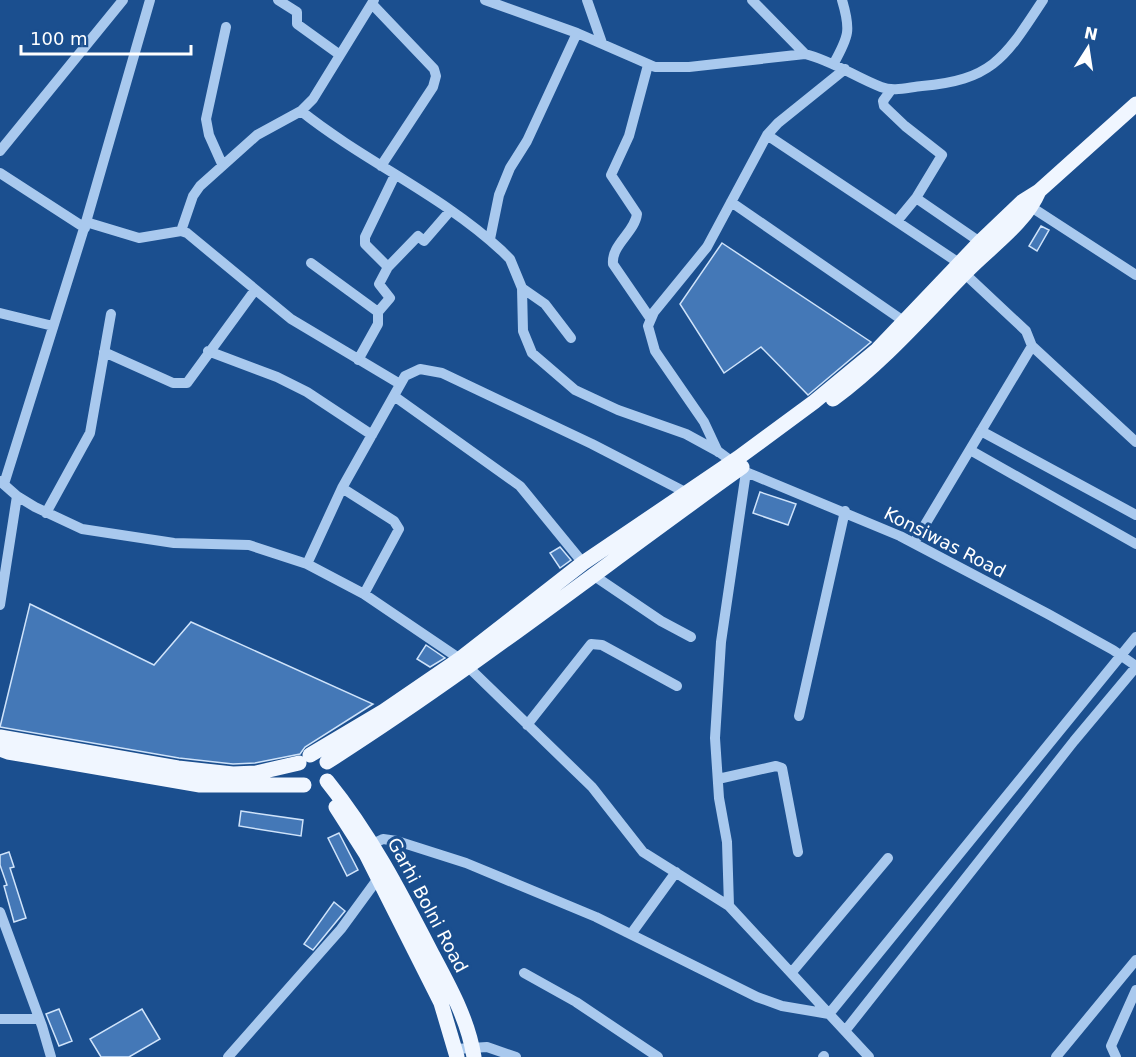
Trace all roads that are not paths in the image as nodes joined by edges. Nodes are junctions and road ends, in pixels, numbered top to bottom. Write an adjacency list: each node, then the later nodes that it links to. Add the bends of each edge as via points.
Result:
1 (123, 0): 22 (street)
2 (150, 0): 32 (street)
3 (278, 0): 14 (street, via 297,12 297,24)
4 (485, 0): 11 (street)
5 (587, 0): 12 (street)
6 (752, 0): 13 (street)
7 (842, 0): 15 (street, via 848,37)
8 (1043, 0): 18 (street, via 1017,39 990,68 962,80)
9 (373, 2): 14 (street); 24 (street, via 434,69 436,76 433,87)
10 (226, 27): 23 (street, via 206,119)
11 (577, 33): 12 (street); 34 (street, via 527,141 510,168 499,195)
12 (602, 44): 16 (street)
13 (805, 54): 15 (street); 16 (street, via 677,68)
14 (340, 55): 20 (street)
15 (834, 63): 17 (street)
16 (648, 65): 45 (street, via 629,136 611,175 637,214 613,255 613,264)
17 (845, 69): 18 (street); 21 (street)
18 (891, 90): 27 (street, via 884,106 942,154)
19 (1136, 104): 29 (main road)
20 (301, 111): 23 (street, via 257,135); 24 (street, via 336,139)
21 (767, 135): 28 (street); 31 (street)
22 (0, 151)
23 (222, 164): 33 (street, via 197,190)
24 (381, 166): 26 (street)
25 (0, 173): 32 (street)
26 (395, 175): 30 (street); 37 (street, via 364,237 365,244)
27 (916, 198): 31 (street); 35 (street)
28 (731, 202): 45 (street, via 707,247); 46 (street)
29 (1027, 204): 35 (main road); 38 (main road); 39 (street)
30 (450, 210): 34 (street); 37 (street, via 424,241 418,236)
31 (897, 221): 38 (street)
32 (86, 225): 33 (street, via 139,238); 47 (street)
33 (181, 231): 41 (street, via 203,244)
34 (490, 239): 40 (street, via 510,259)
35 (980, 242): 38 (main road)
36 (311, 263): 42 (street)
37 (388, 267): 42 (street, via 379,284 390,298)
38 (962, 268): 46 (main road); 49 (street, via 1026,331); 60 (main road, via 897,346 856,383)
39 (1136, 275)
40 (522, 288): 48 (street, via 545,304); 59 (street, via 525,339 532,353 554,374 590,398 686,434)
41 (255, 290): 50 (street); 52 (street, via 300,325)
42 (378, 312): 52 (street, via 378,324)
43 (0, 313): 47 (street)
44 (111, 314): 51 (street)
45 (650, 318): 59 (street, via 648,334 655,351 704,422)
46 (905, 322): 60 (main road)
47 (53, 326): 61 (street)
48 (570, 338)
49 (1032, 346): 55 (street); 57 (street)
50 (208, 351): 51 (street, via 189,381 182,385); 56 (street, via 307,392)
51 (104, 352): 66 (street, via 90,433)
52 (358, 360): 53 (street)
53 (400, 384): 54 (street); 63 (street, via 413,371 442,373)
54 (394, 396): 56 (street); 71 (street, via 520,486)
55 (981, 431): 58 (street); 67 (street)
56 (372, 435): 62 (street)
57 (1136, 442)
58 (970, 450): 68 (street); 69 (street)
59 (718, 452): 60 (street, Konsiwas Road)
60 (739, 467): 63 (main road); 65 (street, Konsiwas Road); 71 (main road); 86 (street, via 721,642 715,738)
61 (2, 483): 64 (street)
62 (342, 488): 70 (street); 72 (street, via 394,521 399,529)
63 (685, 492): 71 (main road)
64 (17, 496): 66 (street); 73 (street)
65 (845, 511): 68 (street, Konsiwas Road); 80 (street)
66 (46, 513): 70 (street, via 96,533 174,543 238,543)
67 (1136, 515)
68 (914, 543): 76 (street, Konsiwas Road)
69 (1136, 544)
70 (307, 564): 72 (street)
71 (588, 569): 74 (street, via 661,621); 77 (main road)
72 (364, 594): 77 (street)
73 (0, 605)
74 (691, 637)
75 (1136, 637): 76 (street)
76 (1121, 656): 78 (street, Konsiwas Road); 96 (street)
77 (464, 663): 81 (street); 84 (main road); 85 (main road)
78 (1136, 667): 99 (street)
79 (677, 686): 81 (street, via 602,645 591,644)
80 (799, 716)
81 (527, 725): 92 (street, via 602,798 643,852)
82 (0, 737): 84 (main road, via 233,774 256,773)
83 (0, 749): 88 (main road, via 200,785)
84 (305, 759): 85 (main road, via 322,758); 88 (main road, via 297,775)
85 (327, 762): 87 (main road, via 330,775)
86 (718, 779): 90 (street, via 782,768); 94 (street, via 727,842)
87 (325, 783): 88 (main road); 89 (main road, Garhi Bolni Road)
88 (304, 785)
89 (368, 846): 93 (main road, Garhi Bolni Road); 98 (street, via 383,840 397,841 466,863)
90 (798, 852)
91 (888, 858): 101 (street)
92 (676, 872): 94 (street); 98 (street)
93 (382, 873): 108 (main road, Garhi Bolni Road, via 456,1001); 109 (main road, Garhi Bolni Road, via 441,1003); 111 (street, via 341,929)
94 (729, 906): 101 (street)
95 (0, 912): 97 (street)
96 (898, 929): 99 (street); 104 (street)
97 (3, 930): 106 (street)
98 (631, 934): 104 (street, via 757,997 782,1006)
99 (914, 943): 107 (street)
100 (1136, 960): 115 (street)
101 (792, 972): 104 (street)
102 (524, 973): 113 (street)
103 (1136, 990): 116 (street, via 1111,1046)
104 (829, 1014): 107 (street)
105 (0, 1019): 106 (street)
106 (39, 1019): 110 (street)
107 (845, 1031): 114 (street)
108 (474, 1052): 109 (street); 112 (street, via 496,1048)
109 (456, 1053)
110 (51, 1057)
111 (228, 1057)
112 (516, 1057)
113 (658, 1057)
114 (869, 1057)
115 (1056, 1057)
116 (1116, 1057)

